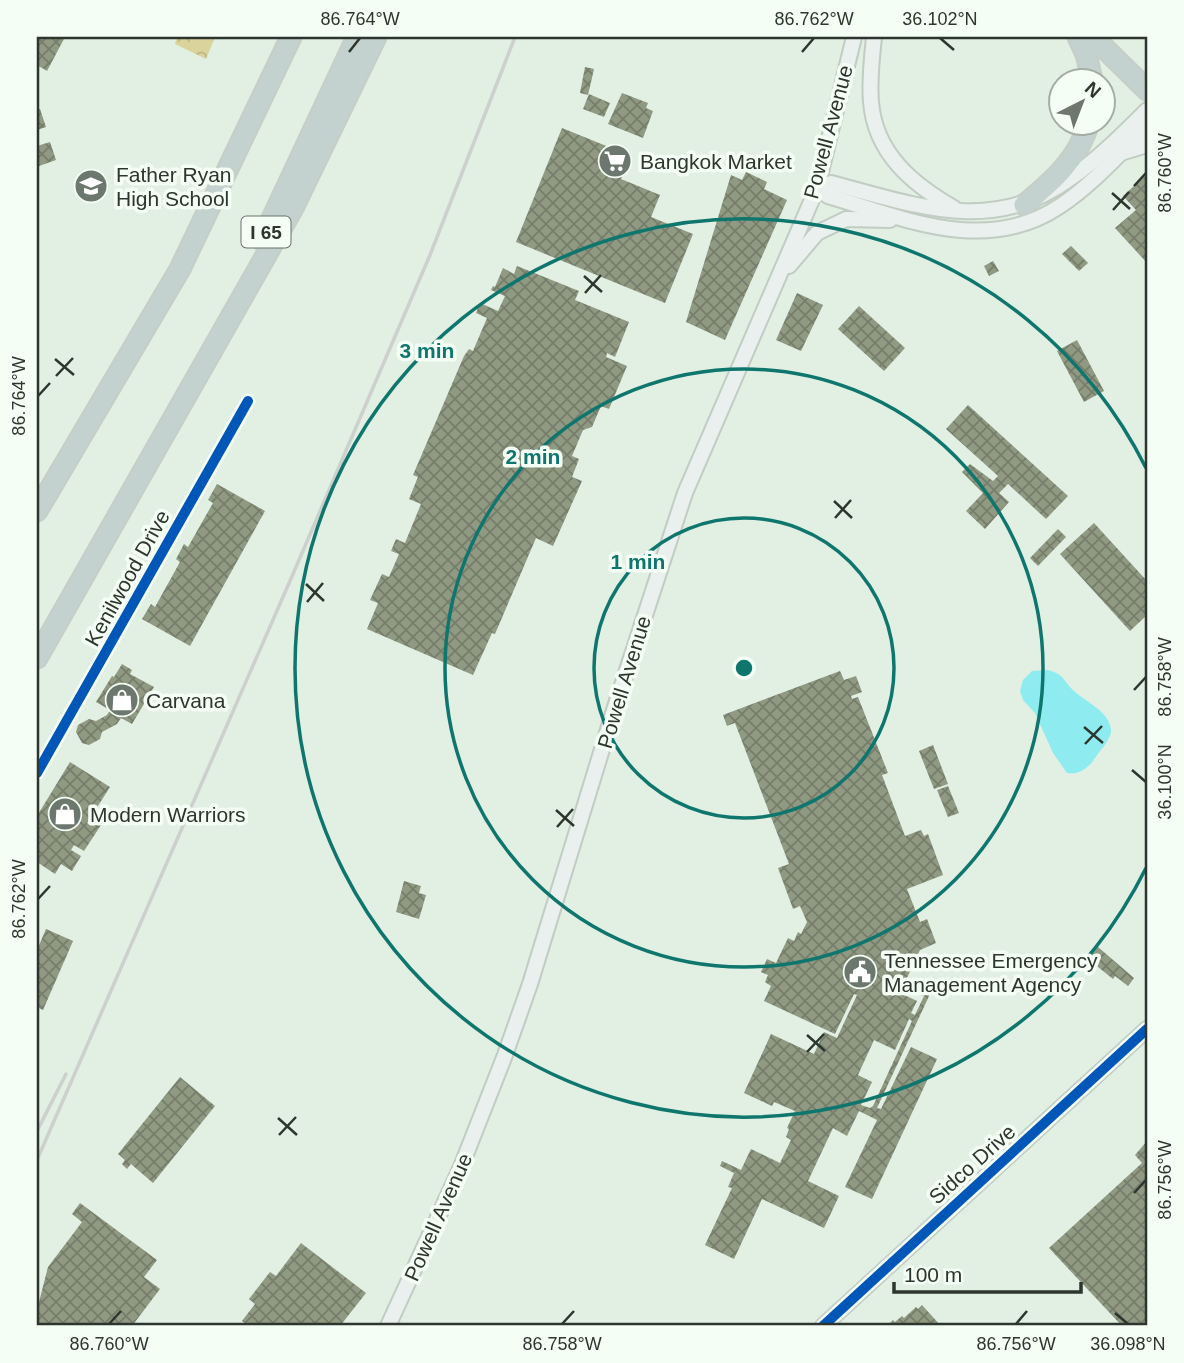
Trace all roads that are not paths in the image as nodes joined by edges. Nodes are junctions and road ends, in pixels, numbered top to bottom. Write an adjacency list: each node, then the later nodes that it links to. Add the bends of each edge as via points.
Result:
1 (291, 37): 23 (highway, via 180,269)
2 (357, 37): 22 (highway, I 65)
3 (376, 37): 22 (highway, via 293,208)
4 (854, 37): 16 (main road, Powell Avenue)
5 (874, 37): 18 (main road, via 870,100 882,142 908,177)
6 (1078, 37): 9 (highway)
7 (1093, 37): 10 (highway)
8 (1103, 37): 10 (highway)
9 (1089, 66)
10 (1147, 89)
11 (1147, 110): 17 (main road, via 1070,180)
12 (1147, 127): 15 (main road)
13 (1083, 136): 17 (highway, via 1066,167)
14 (1147, 145): 15 (main road)
15 (1120, 153): 19 (main road, via 1072,198 1026,223 975,230 940,229)
16 (817, 188): 18 (main road, via 831,183 928,209); 19 (main road, via 828,196); 20 (main road, Powell Avenue)
17 (1024, 205): 18 (main road, via 990,212)
18 (955, 209)
19 (901, 220): 20 (main road, via 846,219 817,233)
20 (779, 277): 27 (main road, Powell Avenue, via 685,493 505,1055 461,1167)
21 (248, 401): 25 (street, Kenilwood Drive)
22 (169, 425): 24 (highway, I 65)
23 (37, 511)
24 (37, 657)
25 (37, 773)
26 (1147, 1029): 28 (main road, Sidco Drive)
27 (388, 1326)
28 (823, 1326)

